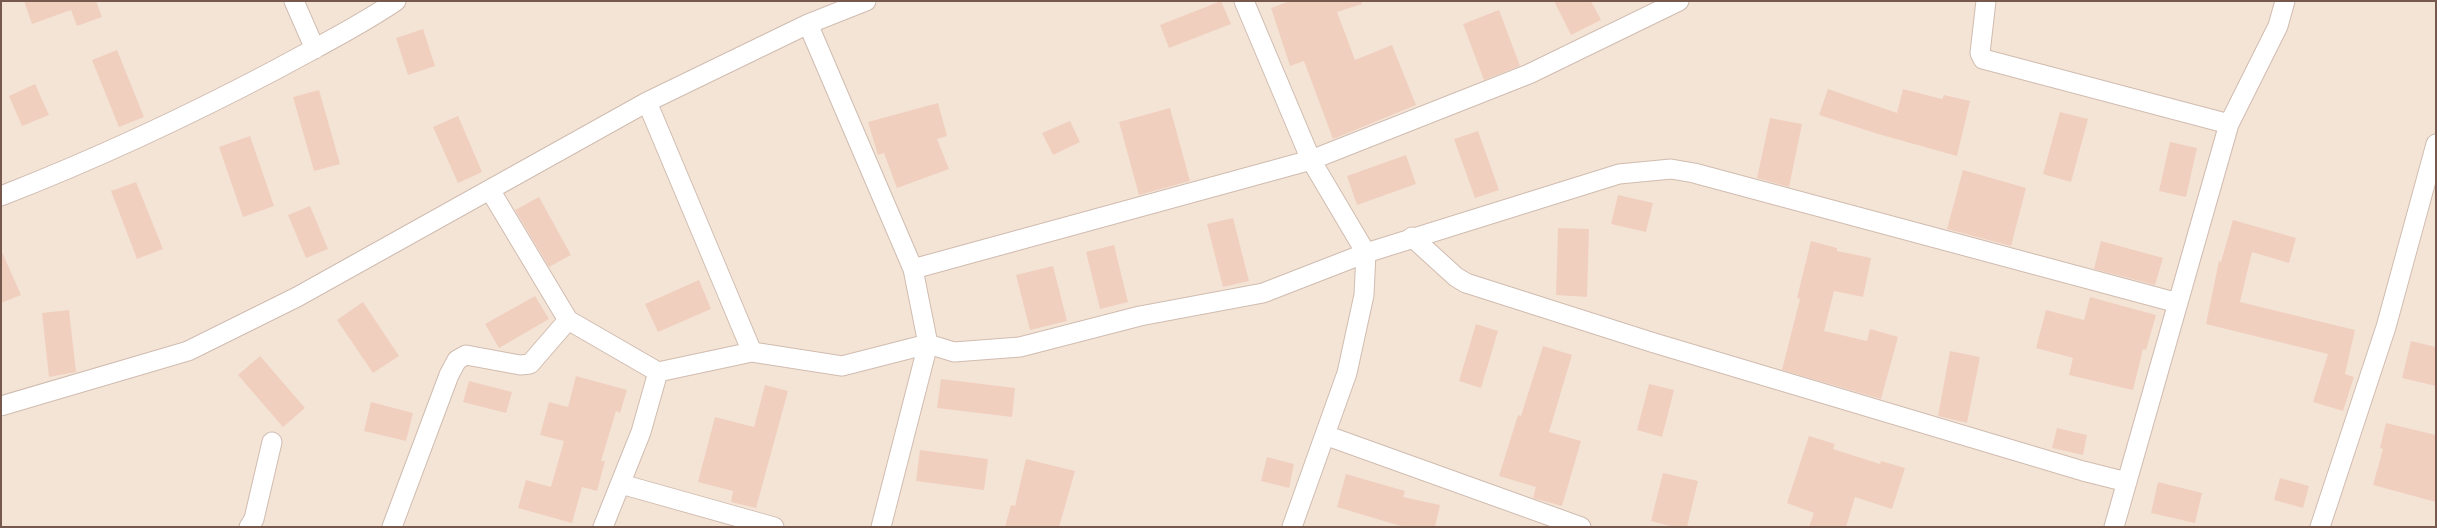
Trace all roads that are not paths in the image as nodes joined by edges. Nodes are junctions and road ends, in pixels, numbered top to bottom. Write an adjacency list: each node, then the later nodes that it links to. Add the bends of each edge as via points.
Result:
1 (294, 1): 9 (street)
2 (396, 1): 9 (street)
3 (866, 1): 8 (street)
4 (1244, 1): 13 (street)
5 (1678, 1): 13 (street, via 1529,74)
6 (1986, 1): 11 (street, via 1980,53 1983,59)
7 (2285, 1): 11 (street, via 2278,26)
8 (808, 24): 10 (street); 18 (street)
9 (315, 48): 15 (street, via 225,96 74,168)
10 (647, 102): 14 (street); 22 (street)
11 (2229, 124): 19 (street)
12 (2436, 144): 37 (street, via 2386,327)
13 (1311, 160): 17 (street); 18 (street)
14 (490, 190): 20 (street); 24 (street, via 296,297 188,351)
15 (1, 196)
16 (1412, 237): 17 (street); 19 (street, via 1619,174 1670,169); 27 (street, via 1466,283 1660,345)
17 (1366, 253): 21 (street, via 1263,293 1140,316 1020,347 954,352); 25 (street, via 1364,295 1347,373)
18 (913, 269): 21 (street)
19 (2178, 303): 27 (street)
20 (568, 320): 23 (street); 30 (street, via 530,364 466,355 457,360)
21 (928, 344): 22 (street, via 842,366); 33 (street)
22 (752, 352): 23 (street)
23 (658, 372): 28 (street, via 641,432)
24 (1, 406)
25 (1325, 435): 34 (street); 35 (street)
26 (272, 442): 29 (street, via 254,519)
27 (2126, 482): 36 (street)
28 (621, 484): 31 (street); 32 (street)
29 (249, 527)
30 (392, 527)
31 (603, 527)
32 (774, 527)
33 (881, 527)
34 (1292, 527)
35 (1581, 527)
36 (2114, 527)
37 (2320, 527)

